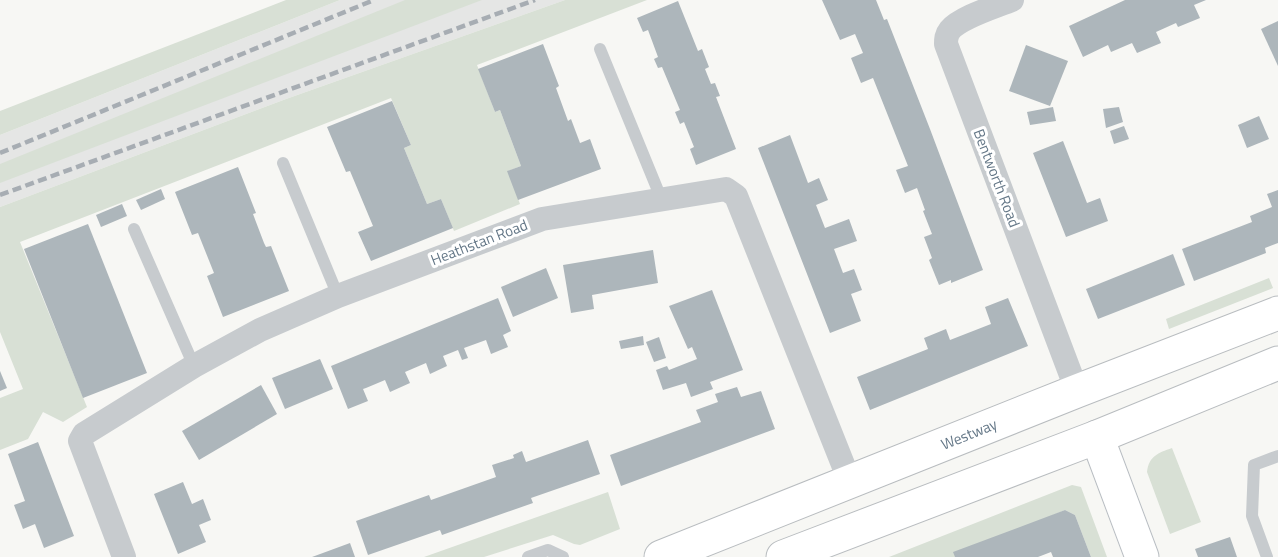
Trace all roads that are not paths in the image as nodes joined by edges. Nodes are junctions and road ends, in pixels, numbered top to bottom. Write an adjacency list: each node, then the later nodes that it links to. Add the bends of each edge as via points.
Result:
1 (1012, 0): 10 (street, Bentworth Road, via 959,23 946,36 946,44)
2 (600, 49): 4 (lane)
3 (283, 163): 6 (lane)
4 (661, 198): 6 (street, Heathstan Road, via 542,219); 13 (street, Heathstan Road, via 726,189 736,196)
5 (134, 229): 9 (lane)
6 (338, 296): 9 (street, Heathstan Road, via 260,330)
7 (1278, 313): 10 (main road, Westway)
8 (1278, 363): 11 (main road)
9 (194, 366): 14 (street, Heathstan Road, via 84,434 80,441)
10 (1077, 391): 13 (main road, Westway)
11 (1097, 437): 18 (main road); 19 (main road)
12 (1278, 456): 20 (lane, via 1254,465 1252,516)
13 (850, 482): 17 (main road, Westway)
14 (124, 557)
15 (528, 557): 16 (lane, via 548,550)
16 (563, 557)
17 (661, 557)
18 (783, 557)
19 (1142, 557)
20 (1267, 557)

